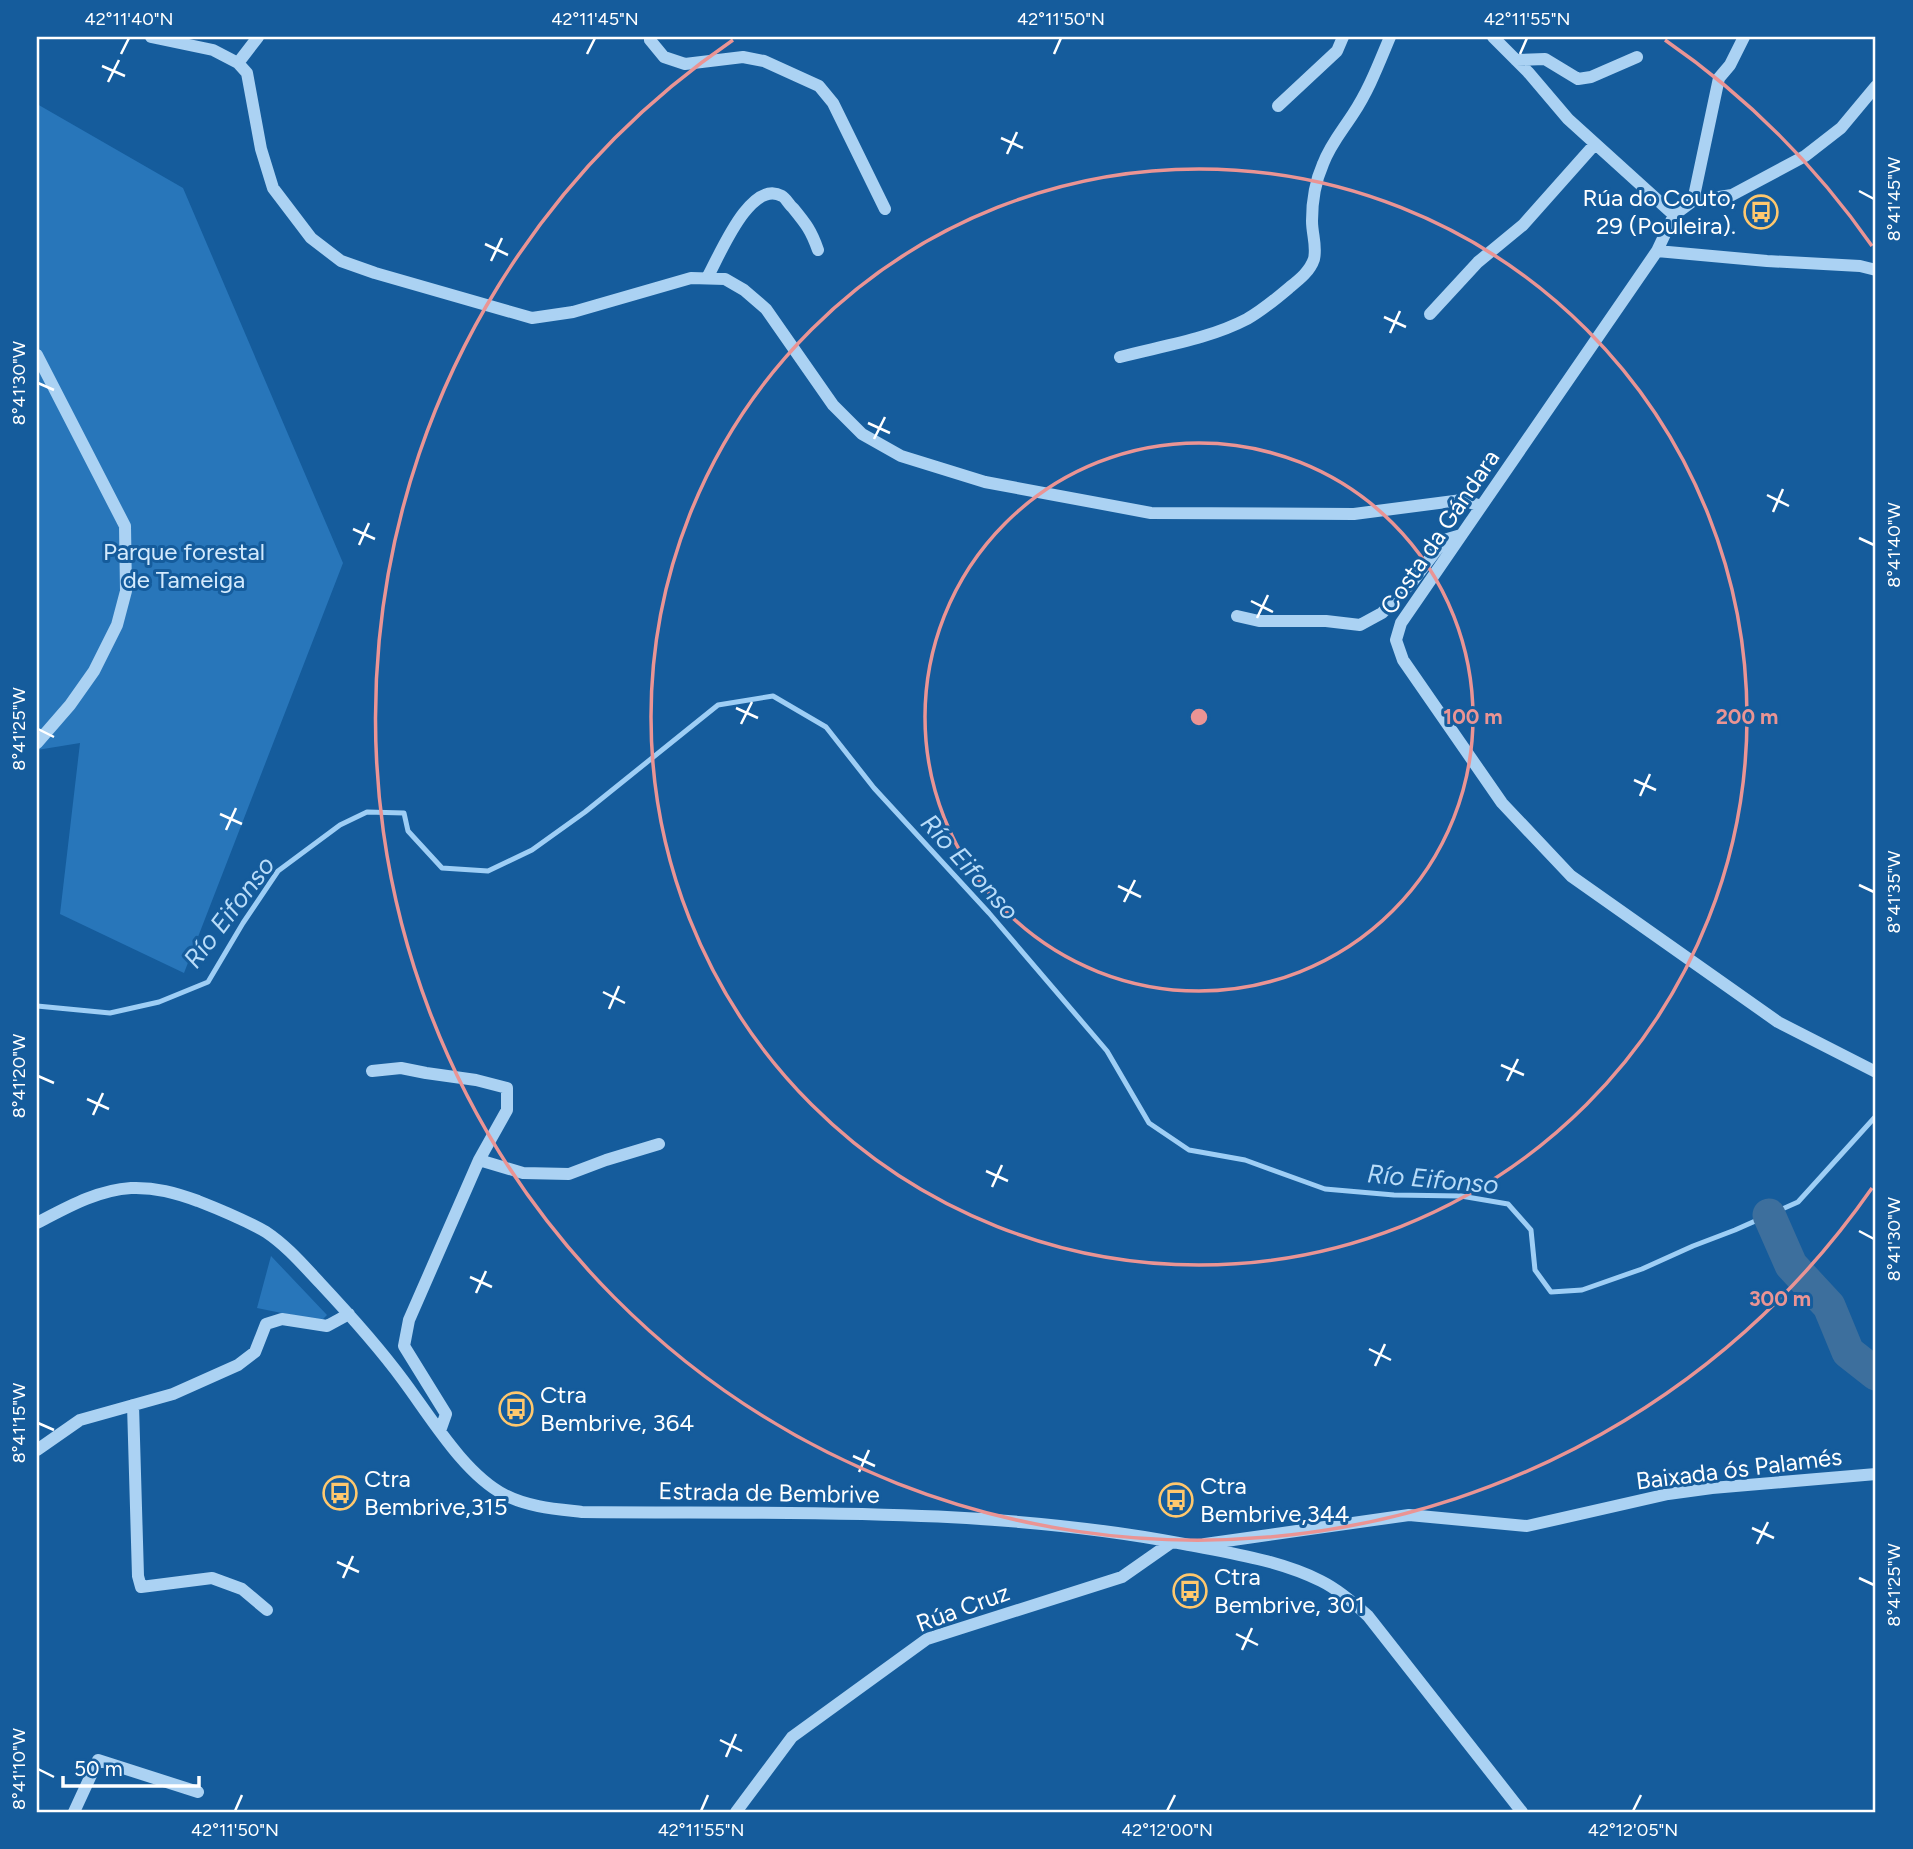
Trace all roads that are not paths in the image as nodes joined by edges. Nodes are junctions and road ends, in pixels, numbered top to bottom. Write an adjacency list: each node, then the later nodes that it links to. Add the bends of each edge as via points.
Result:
1 (151, 37): 10 (street, via 213,50)
2 (258, 37): 10 (street)
3 (651, 37): 15 (street, via 664,57 685,64 743,57 764,61 819,86 833,103)
4 (1343, 37): 12 (street, via 1337,51)
5 (1390, 37): 23 (street, via 1370,84 1322,166 1312,222 1314,258 1307,272 1272,302 1224,329)
6 (1493, 37): 9 (street)
7 (1744, 37): 14 (street, via 1719,78)
8 (1637, 57): 9 (street, via 1578,79 1545,59)
9 (1516, 60): 13 (street)
10 (238, 63): 20 (street, via 247,73 273,188 311,238 341,261 532,317 573,312 691,278)
11 (1876, 86): 14 (street, via 1841,128 1805,156 1732,195)
12 (1278, 106)
13 (1595, 144): 16 (street); 21 (street, via 1523,225 1478,262)
14 (1693, 201): 16 (street)
15 (885, 209)
16 (1674, 215): 18 (street, Costa da Gándara)
17 (818, 250): 20 (street, via 811,230 783,196 759,196 742,214)
18 (1657, 251): 19 (street); 24 (street, Costa da Gándara)
19 (1876, 270)
20 (707, 278): 24 (street, via 725,279 766,309 833,405 862,434 901,456 974,479 1151,513 1354,514 1462,499)
21 (1430, 314)
22 (37, 355): 27 (street, via 125,526 126,591 117,625 94,671)
23 (1120, 357)
24 (1481, 506): 25 (street, Costa da Gándara)
25 (1461, 535): 26 (street, via 1444,540 1382,613 1360,625); 29 (street, Costa da Gándara, via 1401,623 1396,640 1403,660 1502,803 1571,876 1779,1022)
26 (1237, 616)
27 (37, 743)
28 (372, 1071): 31 (street, via 401,1068 507,1088 507,1110)
29 (1876, 1072)
30 (659, 1144): 31 (street, via 569,1174 523,1173)
31 (479, 1160): 35 (street, via 409,1320 404,1346 446,1414)
32 (37, 1223): 33 (street, Estrada de Bembrive, via 110,1191 165,1190 265,1232 294,1255)
33 (349, 1314): 34 (street, via 327,1326 282,1319 266,1324 255,1352 238,1365 173,1394); 35 (street, Estrada de Bembrive)
34 (133, 1405): 36 (street, via 80,1420); 40 (street, via 141,1587 212,1578 242,1589)
35 (440, 1431): 38 (street, Estrada de Bembrive, via 493,1488 541,1506 582,1512 931,1516 1044,1524)
36 (37, 1450)
37 (1876, 1474): 39 (street, Baixada ós Palamés, via 1668,1494 1527,1526 1409,1515)
38 (1172, 1542): 39 (street, Estrada de Bembrive); 43 (street, Rúa Cruz, via 1122,1577 927,1639 792,1737)
39 (1193, 1546): 44 (street, Estrada de Bembrive, via 1306,1574 1354,1602)
40 (267, 1610)
41 (198, 1792): 42 (street, via 98,1760)
42 (74, 1812)
43 (736, 1812)
44 (1522, 1812)

